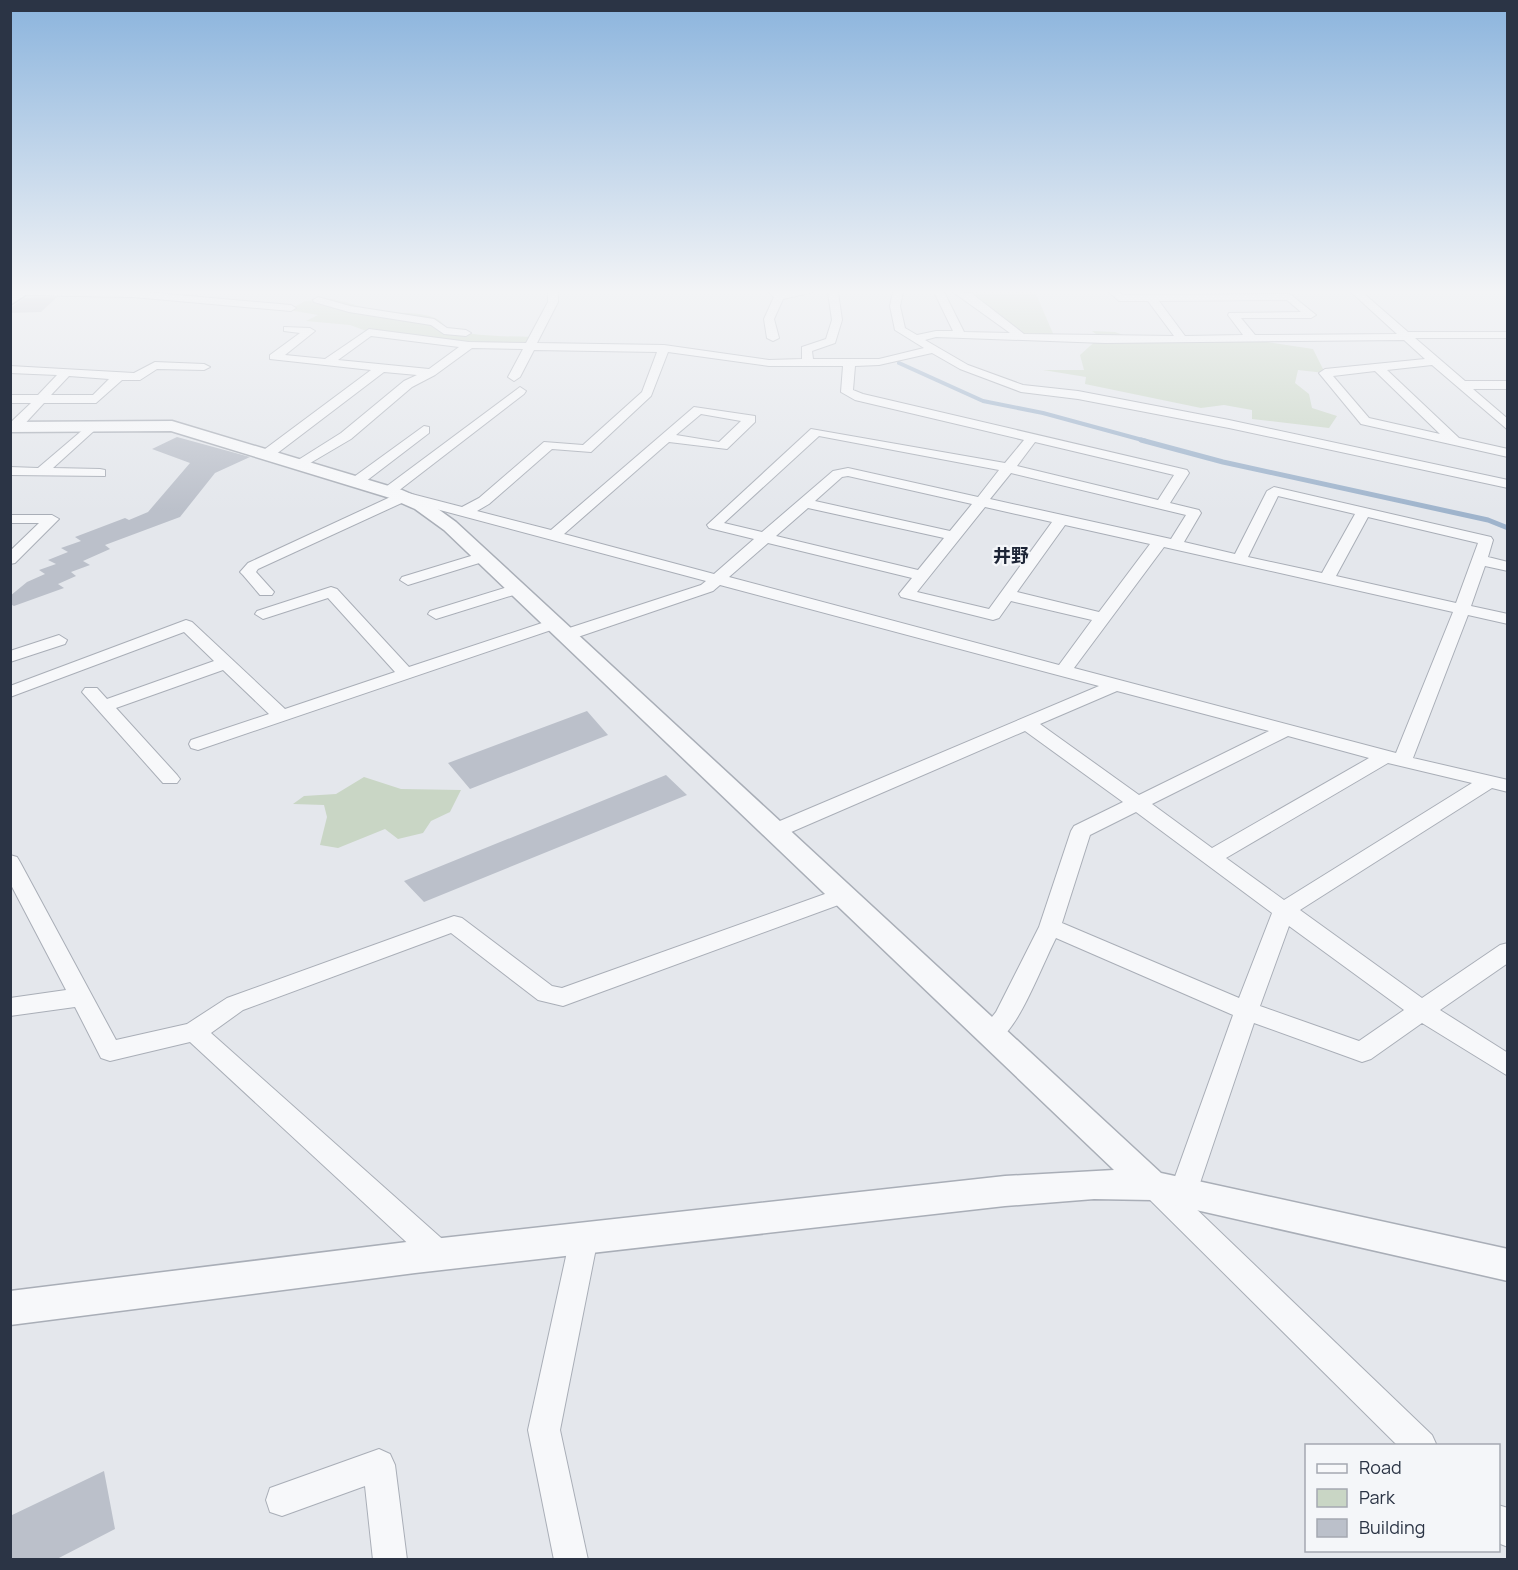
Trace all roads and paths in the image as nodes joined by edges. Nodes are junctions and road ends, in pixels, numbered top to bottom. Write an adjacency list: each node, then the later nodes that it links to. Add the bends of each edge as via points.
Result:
1 (152, 365): 17 (street, via 136,377)
2 (175, 365): 11 (street)
3 (352, 365): 13 (street)
4 (441, 365): 16 (street)
5 (520, 365): 18 (street)
6 (657, 365): 44 (street, via 647,393 586,449 549,445 484,501)
7 (849, 365): 28 (street, via 847,392)
8 (961, 365): 39 (street, via 1021,388 1229,424)
9 (1394, 365): 12 (street)
10 (1440, 365): 19 (street)
11 (204, 367)
12 (1378, 367): 30 (street); 30 (street, via 1325,373 1365,421)
13 (382, 368): 16 (street); 32 (street)
14 (10, 369): 15 (street)
15 (67, 372): 17 (street); 23 (street)
16 (431, 373): 33 (street, via 408,384 346,436)
17 (119, 376): 23 (street, via 96,399)
18 (514, 377)
19 (1462, 385): 20 (street); 25 (street)
20 (1507, 385)
21 (520, 391): 40 (street)
22 (10, 399): 23 (street)
23 (41, 399): 26 (street)
24 (92, 426): 26 (street); 32 (street, via 172,426); 36 (street)
25 (1508, 426)
26 (12, 427)
27 (424, 430): 38 (street)
28 (1034, 436): 34 (street); 43 (street, via 1182,473)
29 (667, 438): 29 (street, via 722,446 751,419 698,410); 48 (street)
30 (1454, 441): 31 (street)
31 (1508, 453)
32 (266, 455): 33 (street)
33 (300, 465): 38 (street)
34 (1009, 468): 41 (street); 43 (street); 50 (street, via 816,432 714,525)
35 (10, 471): 36 (street)
36 (42, 471): 37 (street)
37 (100, 473)
38 (357, 482): 40 (street)
39 (1508, 484)
40 (395, 494): 44 (street); 52 (street, via 422,505); 62 (street, via 253,566 248,572)
41 (984, 501): 42 (street, via 848,472 838,474); 46 (street); 49 (street)
42 (805, 503): 49 (street); 50 (street)
43 (1162, 505): 51 (street, via 1194,513)
44 (464, 512): 48 (street)
45 (1363, 512): 53 (street, via 1274,491); 55 (street, via 1486,540); 58 (street)
46 (1062, 518): 51 (street); 63 (street)
47 (10, 519): 54 (street, via 52,519)
48 (553, 536): 59 (street)
49 (955, 536): 57 (street)
50 (765, 538): 57 (street); 59 (street)
51 (1168, 542): 53 (street); 67 (street)
52 (484, 557): 60 (street); 61 (street)
53 (1240, 558): 58 (street)
54 (10, 560)
55 (1479, 560): 56 (street); 64 (street)
56 (1508, 567)
57 (922, 576): 63 (street, via 907,594 993,615)
58 (1328, 578): 64 (street)
59 (717, 579): 69 (street, via 707,588); 73 (street)
60 (408, 580)
61 (517, 589): 66 (street); 69 (street)
62 (266, 592)
63 (1008, 595): 67 (street)
64 (1462, 607): 68 (street); 83 (street)
65 (263, 614): 74 (street, via 331,592)
66 (436, 614)
67 (1103, 618): 73 (street)
68 (1508, 619)
69 (560, 629): 74 (street); 87 (street)
70 (59, 639): 71 (street)
71 (11, 656)
72 (226, 663): 76 (street, via 186,625); 78 (street); 79 (street)
73 (1063, 671): 75 (street)
74 (406, 674): 79 (street)
75 (1116, 685): 80 (street); 81 (street)
76 (10, 692)
77 (91, 692): 78 (street)
78 (105, 706): 84 (street)
79 (282, 716): 82 (street)
80 (1027, 723): 86 (street); 87 (street)
81 (1286, 730): 83 (street); 86 (street)
82 (198, 744)
83 (1394, 759): 85 (street); 88 (street)
84 (170, 779)
85 (1498, 784): 91 (street)
86 (1139, 803): 88 (street); 92 (street, via 1081,831)
87 (775, 831): 90 (street)
88 (1212, 857): 91 (street)
89 (13, 871): 94 (street)
90 (844, 895): 98 (street, via 563,997 546,994 454,924 235,1004); 99 (street)
91 (1284, 910): 96 (street); 97 (street)
92 (1050, 927): 96 (street); 99 (street, via 1005,1018)
93 (1508, 951): 97 (street)
94 (81, 997): 95 (street); 98 (street, via 110,1052)
95 (10, 1007)
96 (1246, 1011): 97 (street, via 1362,1052); 101 (street)
97 (1422, 1011): 100 (street)
98 (194, 1032): 103 (street)
99 (991, 1033): 101 (street)
100 (1508, 1066)
101 (1168, 1188): 102 (street, via 1094,1184 1005,1191); 104 (street); 106 (street)
102 (585, 1238): 103 (street); 109 (street, via 544,1430)
103 (439, 1254): 105 (street)
104 (1508, 1265)
105 (10, 1308)
106 (1419, 1444)
107 (282, 1500): 108 (street, via 379,1465)
108 (390, 1560)
109 (571, 1560)

